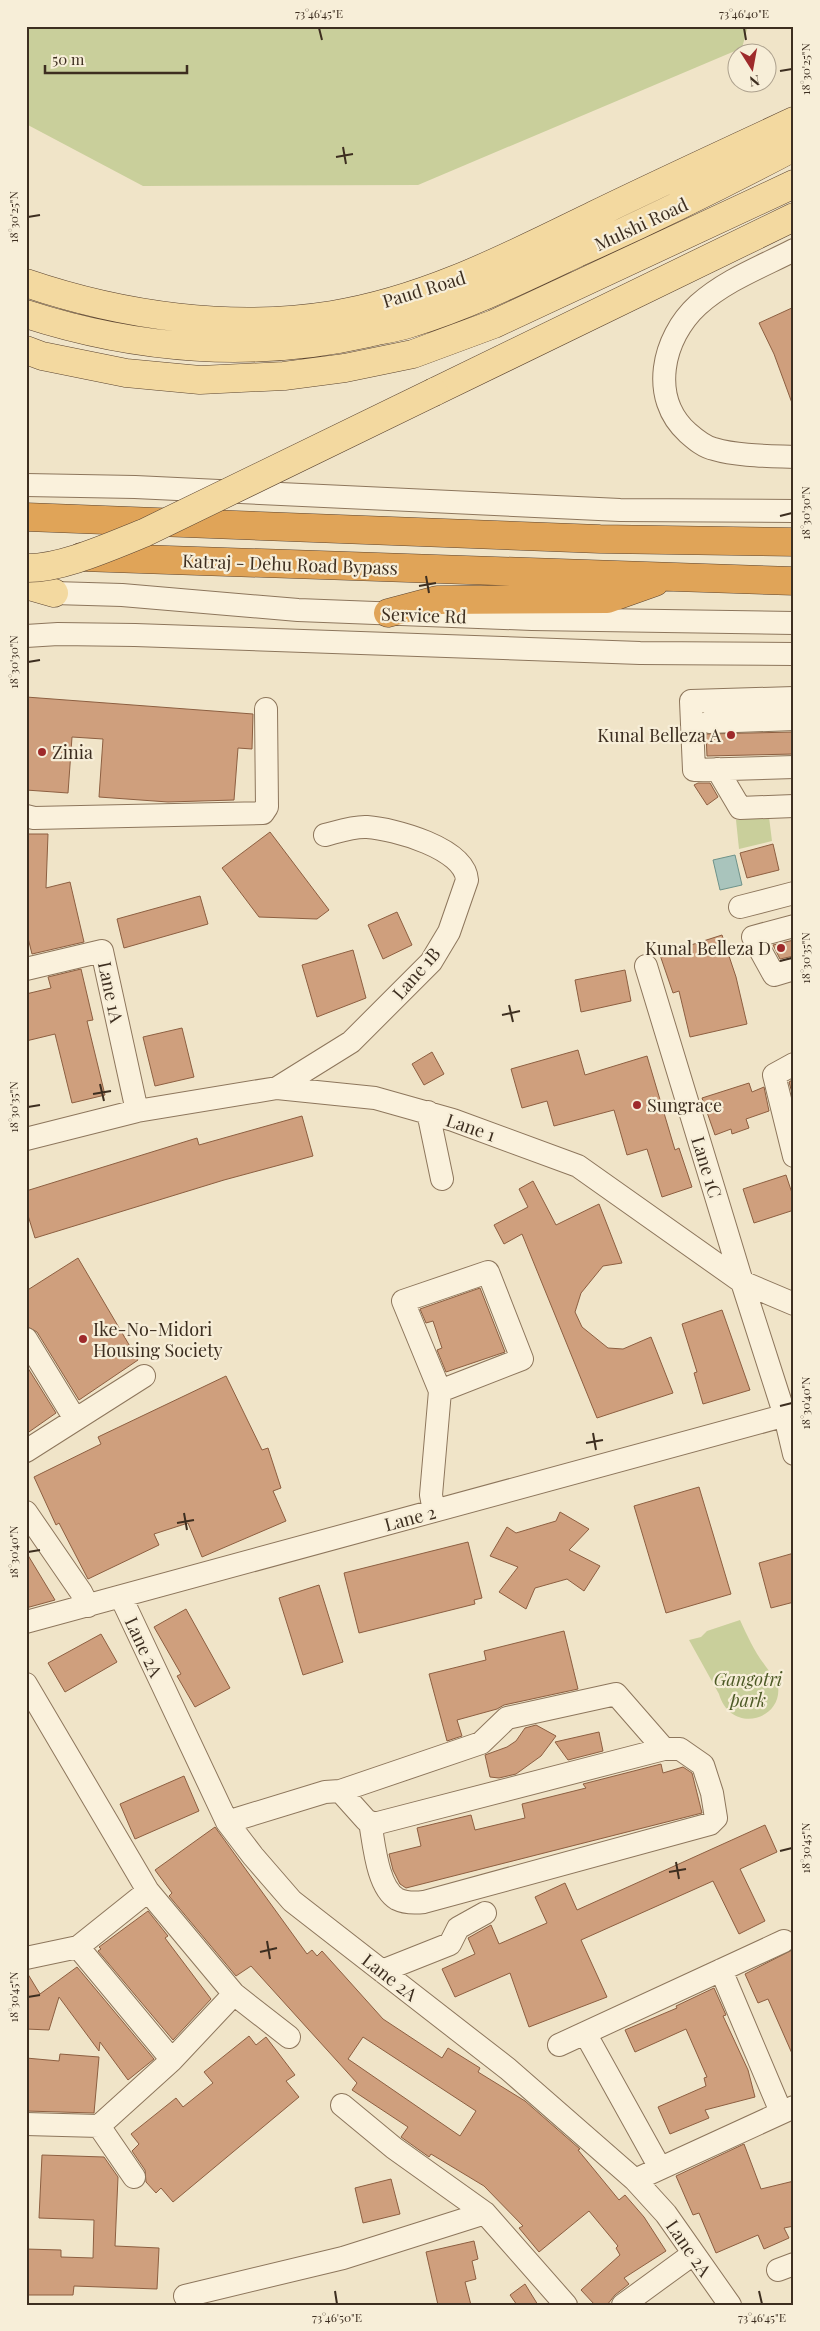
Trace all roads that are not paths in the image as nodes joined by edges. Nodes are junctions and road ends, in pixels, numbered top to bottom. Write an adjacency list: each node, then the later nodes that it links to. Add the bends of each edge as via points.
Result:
1 (794, 121): 6 (main road, Paud Road, via 476,273 397,300 332,315 275,320 207,320 137,312 64,296)
2 (794, 148): 7 (main road, Mulshi Road, via 685,204 486,296 407,325 341,339 278,347 205,349 131,340)
3 (794, 184): 8 (main road, via 494,324 413,354 284,376 200,380 126,373)
4 (794, 217): 15 (main road, bridge, via 144,533 98,552 39,569)
5 (794, 250): 9 (street, via 720,287 697,307 676,332 664,368 667,401 673,417 698,442 713,449)
6 (26, 283)
7 (26, 314)
8 (26, 350)
9 (794, 457)
10 (26, 485): 11 (street, via 135,487 620,510)
11 (794, 511)
12 (26, 517): 13 (highway, Katraj - Dehu Road Bypass, via 590,539)
13 (794, 542)
14 (26, 555): 16 (highway, Katraj - Dehu Road Bypass)
15 (26, 568)
16 (668, 577): 17 (highway, Katraj - Dehu Road Bypass); 21 (highway, via 607,599 437,600)
17 (794, 581)
18 (26, 585): 19 (main road)
19 (54, 593): 20 (main road); 21 (street, Service Rd)
20 (26, 597)
21 (388, 613): 22 (street, Service Rd)
22 (794, 623)
23 (26, 636): 24 (street, via 135,635 640,653)
24 (794, 654)
25 (794, 698): 30 (street, via 691,701 694,770)
26 (266, 709): 32 (street, via 267,807 263,813)
27 (794, 719): 28 (street)
28 (708, 722)
29 (794, 767): 30 (street)
30 (718, 770): 31 (street, via 740,808)
31 (794, 806)
32 (26, 816)
33 (325, 835): 41 (street, Lane 1B, via 365,827 409,836 439,848 463,866 467,880 449,932 431,962 351,1042)
34 (794, 893): 36 (street, via 749,904)
35 (794, 926): 36 (street)
36 (766, 933): 38 (street, via 753,937 774,975)
37 (646, 966): 47 (street, Lane 1C)
38 (794, 969)
39 (26, 970): 42 (street, Lane 1A, via 102,950)
40 (794, 1064): 45 (street, via 774,1075)
41 (277, 1088): 42 (street, Lane 1); 43 (street, Lane 1, via 376,1098)
42 (137, 1111): 44 (street, Lane 1)
43 (428, 1112): 46 (street); 47 (street, Lane 1, via 578,1166)
44 (26, 1139)
45 (794, 1156)
46 (442, 1179)
47 (742, 1282): 48 (street, Lane 1); 52 (street)
48 (794, 1304)
49 (26, 1339): 53 (street)
50 (144, 1376): 53 (street)
51 (440, 1391): 51 (street, via 522,1360 488,1272 403,1301); 56 (street, via 431,1495)
52 (789, 1414): 55 (street); 56 (street, Lane 2)
53 (75, 1419): 54 (street)
54 (26, 1451)
55 (794, 1454)
56 (434, 1511): 58 (street, Lane 2)
57 (26, 1512): 59 (street)
58 (121, 1597): 59 (street, Lane 2); 64 (street, Lane 2A)
59 (88, 1606): 60 (street, Lane 2)
60 (26, 1622)
61 (26, 1684): 66 (street)
62 (664, 1749): 63 (street, via 616,1694 507,1718 481,1743); 65 (street, via 374,1824); 65 (street, via 680,1749 703,1765 716,1818 710,1824 424,1902 410,1903 397,1898 383,1884)
63 (340, 1791): 64 (street, via 325,1792); 65 (street)
64 (227, 1822): 72 (street, Lane 2A, via 292,1901)
65 (370, 1822)
66 (148, 1891): 69 (street); 73 (street)
67 (485, 1913): 72 (street, via 458,1928 450,1944)
68 (784, 1942): 71 (street)
69 (78, 1947): 70 (street); 77 (street)
70 (26, 1958)
71 (721, 1970): 74 (street); 79 (street)
72 (382, 1971): 84 (street, Lane 2A, via 508,2069)
73 (234, 1994): 75 (street); 77 (street)
74 (585, 2033): 76 (street); 82 (street)
75 (289, 2037)
76 (559, 2045)
77 (172, 2060): 81 (street)
78 (342, 2105): 85 (street, via 394,2148)
79 (787, 2110): 82 (street)
80 (26, 2124): 81 (street)
81 (99, 2126): 83 (street)
82 (660, 2168): 84 (street)
83 (134, 2177)
84 (635, 2180): 86 (street, Lane 2A, via 666,2214)
85 (485, 2213): 87 (street, via 344,2258); 88 (street)
86 (694, 2254): 89 (street); 90 (street, Lane 2A)
87 (184, 2296)
88 (566, 2305)
89 (623, 2305)
90 (730, 2305)

